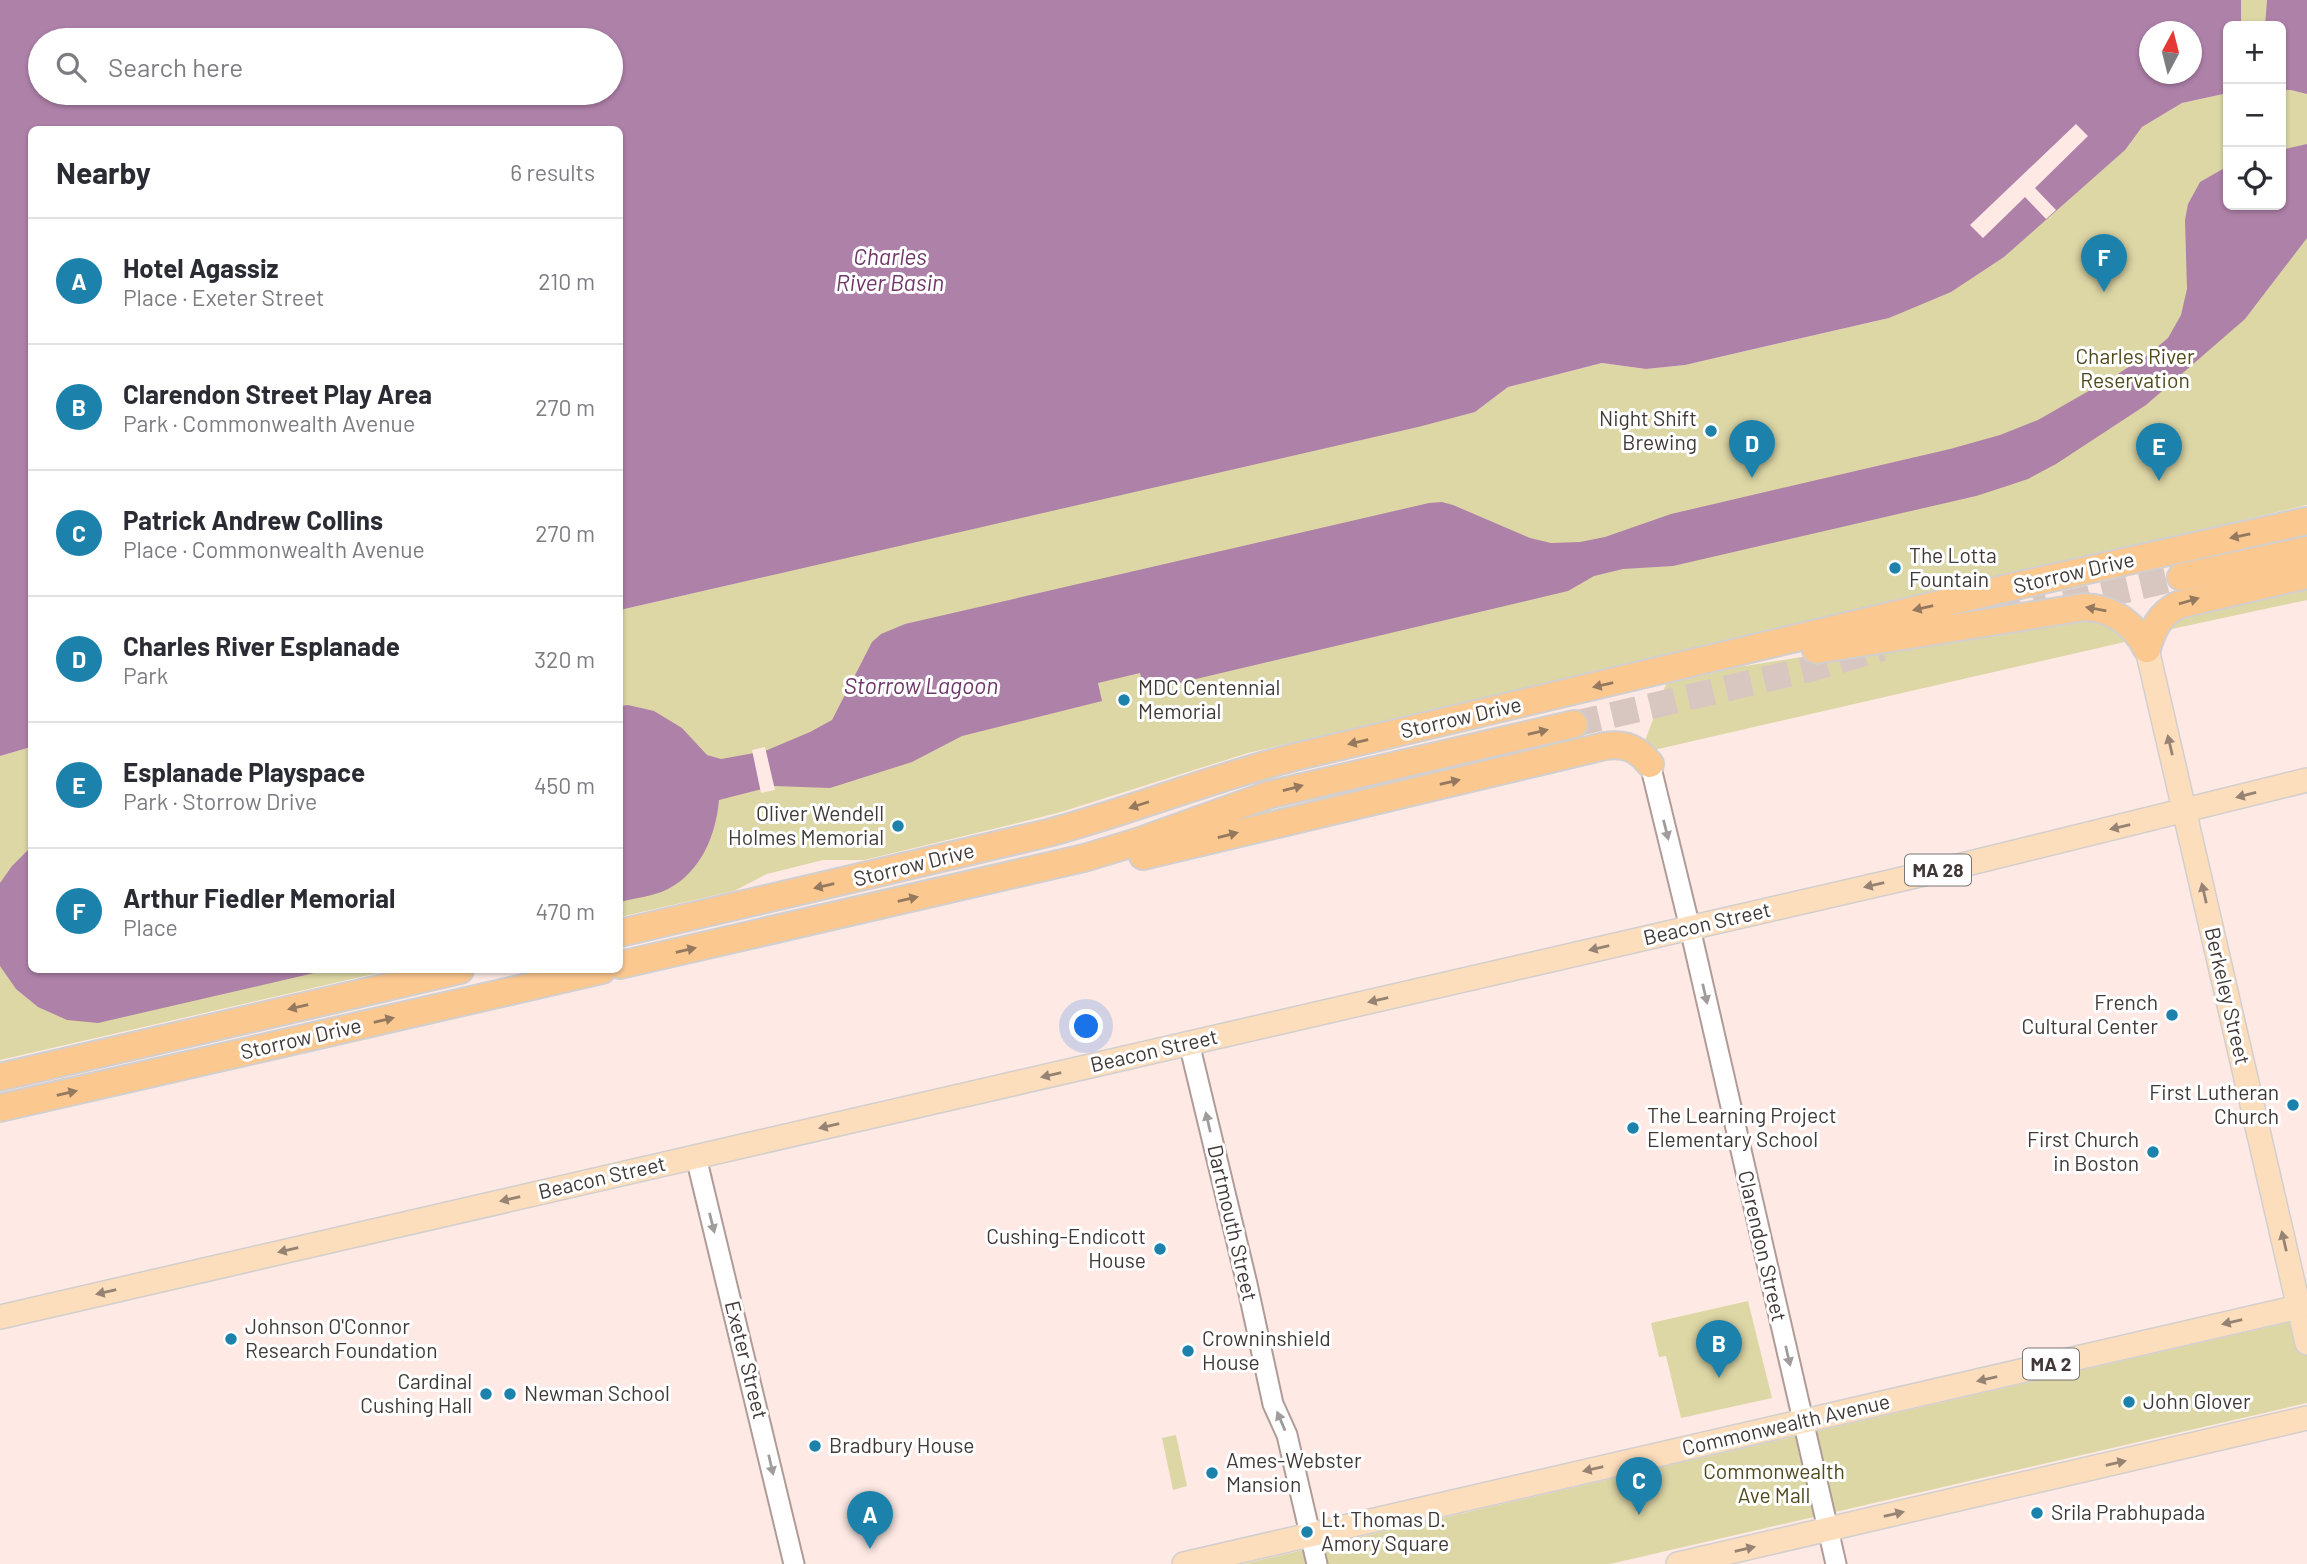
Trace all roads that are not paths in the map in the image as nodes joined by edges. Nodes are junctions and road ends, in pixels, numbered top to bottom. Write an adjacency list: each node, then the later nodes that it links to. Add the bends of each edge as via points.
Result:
1 (2307, 521): 6 (highway, Storrow Drive, one-way to 6)
2 (2307, 550): 4 (highway)
3 (2307, 575): 5 (highway, one-way to 3, via 2159,621 2178,604)
4 (2181, 577)
5 (2147, 649): 6 (highway, one-way to 6, via 2120,618 2102,609 2079,607 1744,662); 10 (main road, Berkeley Street, one-way to 5)
6 (1670, 669): 13 (highway, Storrow Drive, one-way to 13, via 1283,760 1061,829)
7 (1574, 724): 11 (highway, Storrow Drive, one-way to 7, via 1109,851 1268,795)
8 (1650, 764): 11 (highway, one-way to 8, via 1119,862 1605,746 1632,747); 12 (main road, Clarendon Street, one-way to 12)
9 (2307, 780): 10 (main road, Beacon Street / MA 28, one-way to 10)
10 (2186, 811): 12 (main road, Beacon Street / MA 28, one-way to 12); 21 (main road, Berkeley Street, one-way to 10)
11 (1017, 874): 14 (highway, Storrow Drive, one-way to 11)
12 (1690, 928): 17 (main road, Beacon Street, one-way to 17); 25 (main road, Clarendon Street, one-way to 25)
13 (623, 932)
14 (623, 964)
15 (447, 973): 18 (highway, Storrow Drive, one-way to 18)
16 (588, 973): 19 (highway, Storrow Drive, one-way to 16)
17 (1189, 1043): 20 (main road, Beacon Street, one-way to 20); 27 (main road, Dartmouth Street, one-way to 17, via 1287,1435 1273,1404)
18 (0, 1077)
19 (0, 1108)
20 (696, 1157): 22 (main road, Beacon Street, one-way to 22); 28 (main road, Exeter Street, one-way to 28)
21 (2303, 1306): 23 (main road, Berkeley Street); 25 (main road, Commonwealth Avenue / MA 2, one-way to 25)
22 (0, 1317)
23 (2307, 1342)
24 (2307, 1418): 26 (main road, one-way to 24)
25 (1803, 1421): 26 (main road, Clarendon Street); 27 (main road, Commonwealth Avenue / MA 2, one-way to 27)
26 (1828, 1530): 31 (main road, one-way to 26); 32 (main road, Clarendon Street)
27 (1310, 1535): 29 (main road, Commonwealth Avenue / MA 2); 30 (main road, Dartmouth Street)
28 (794, 1564)
29 (1184, 1564)
30 (1318, 1564)
31 (1678, 1564)
32 (1836, 1564)

